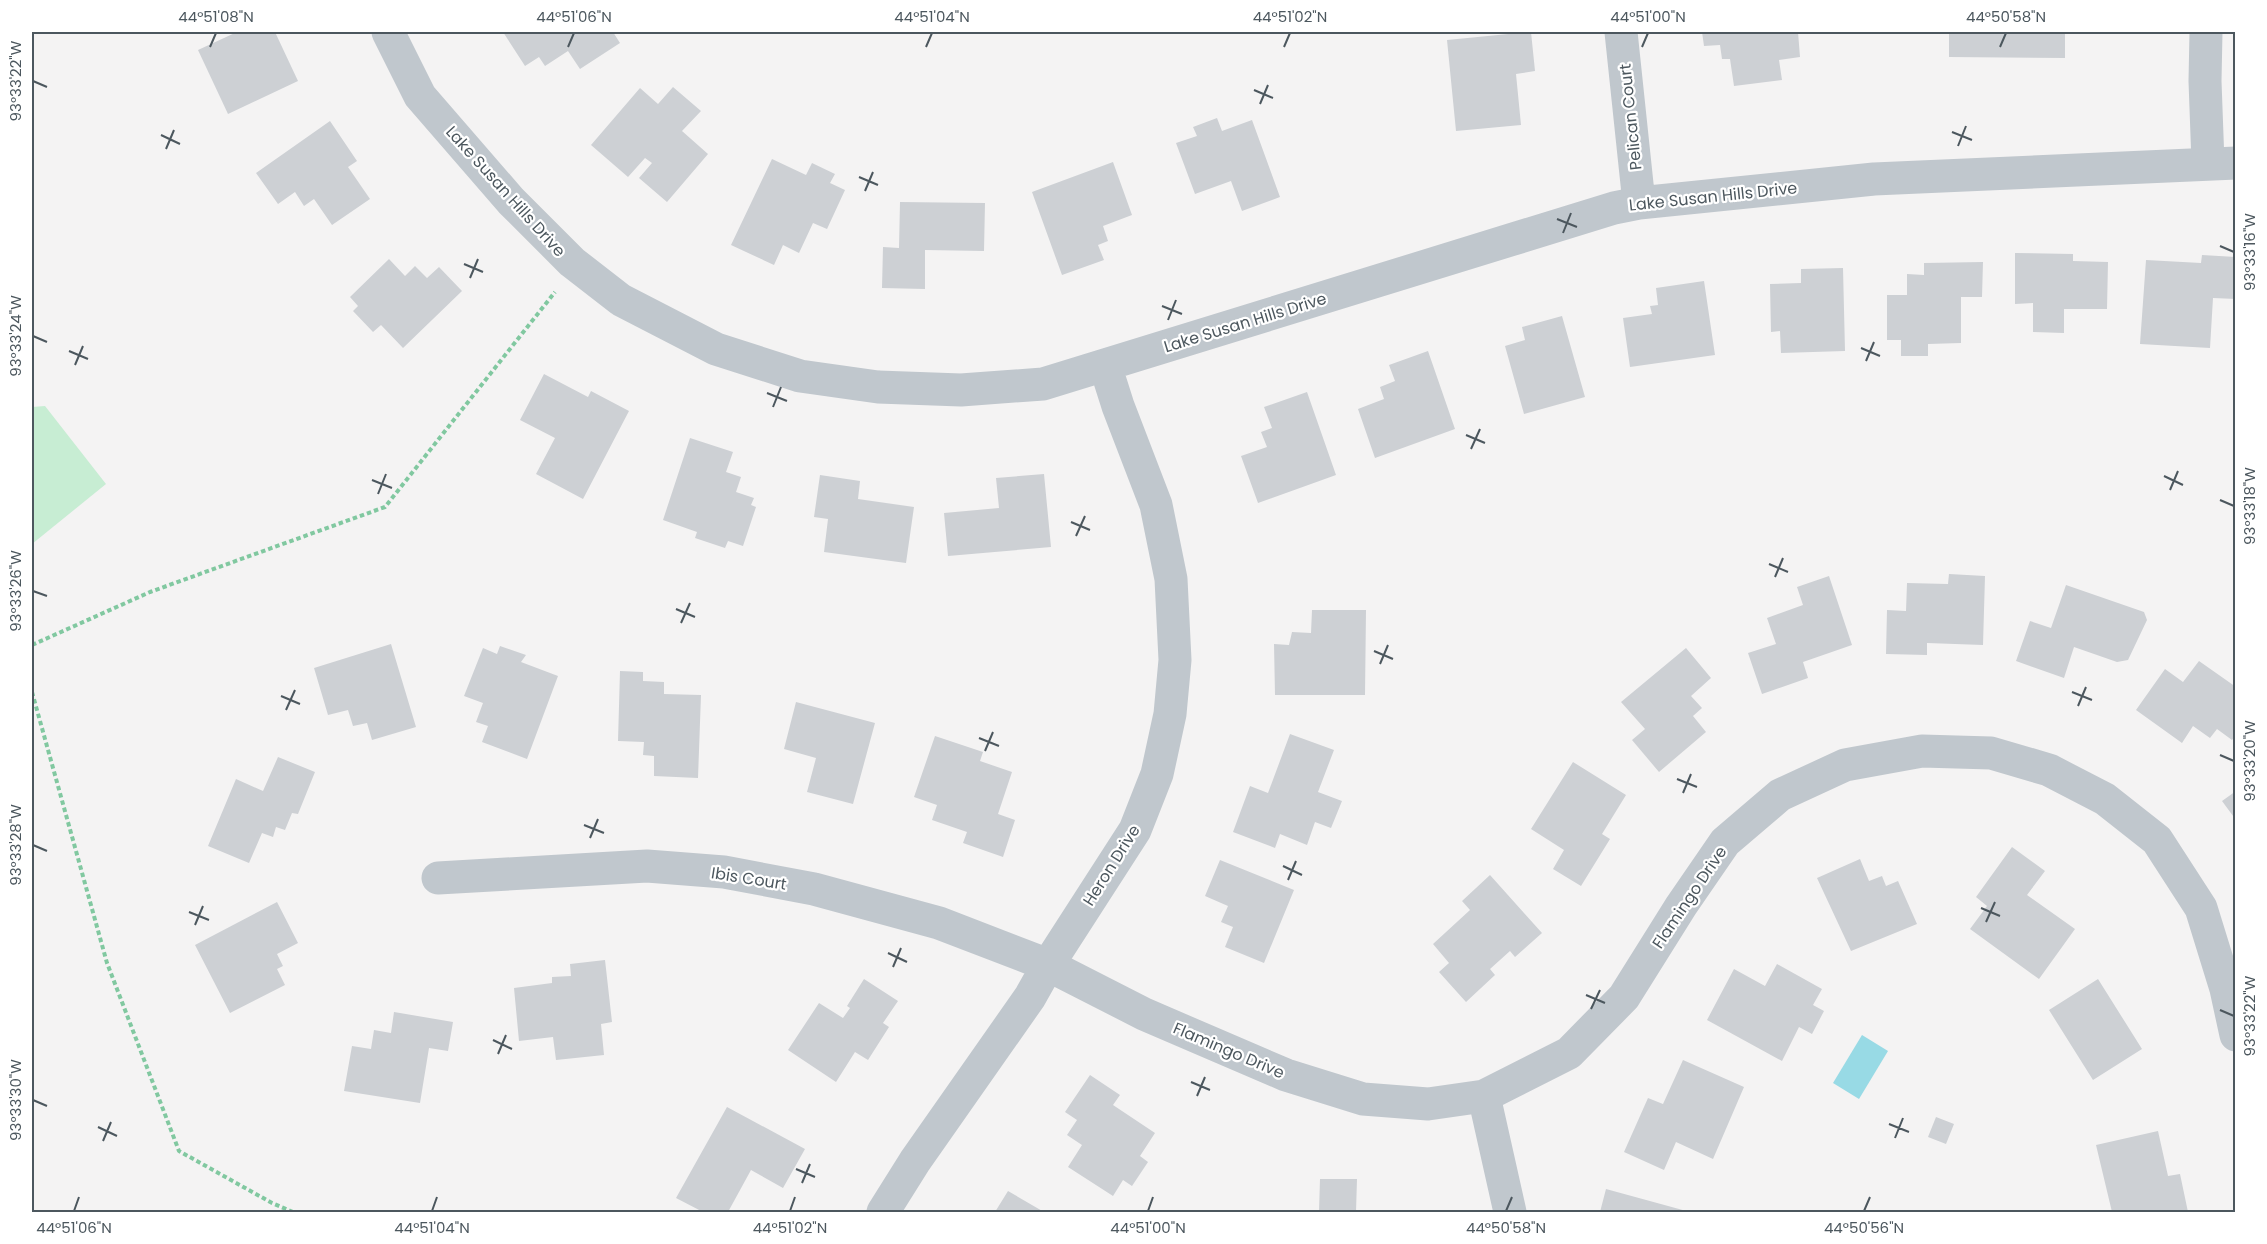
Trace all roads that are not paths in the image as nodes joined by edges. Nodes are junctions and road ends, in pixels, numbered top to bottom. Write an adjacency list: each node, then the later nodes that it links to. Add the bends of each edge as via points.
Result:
1 (388, 32): 6 (street, Lake Susan Hills Drive, via 420,96 511,201 572,262 621,300 716,349 800,376 878,387 962,390 1043,384)
2 (1621, 32): 5 (street, Pelican Court)
3 (2206, 32): 4 (street, via 2205,81)
4 (2222, 163): 5 (street, Lake Susan Hills Drive, via 1874,179)
5 (1639, 203): 6 (street, Lake Susan Hills Drive)
6 (1106, 364): 8 (street, Heron Drive, via 1156,505 1171,579 1175,660 1170,714 1156,774 1135,830)
7 (438, 878): 8 (street, Ibis Court, via 647,866 724,872 814,889 928,920)
8 (1048, 965): 10 (street, Flamingo Drive, via 1144,1014 1286,1075 1363,1099 1428,1104); 11 (street, Heron Drive)
9 (2235, 1035): 10 (street, Flamingo Drive, via 2226,989 2201,908 2157,840 2105,800 2049,770 1991,753 1922,752 1845,765 1780,795 1725,842 1624,997 1569,1053)
10 (1484, 1096): 12 (street)
11 (883, 1212)
12 (1510, 1212)

